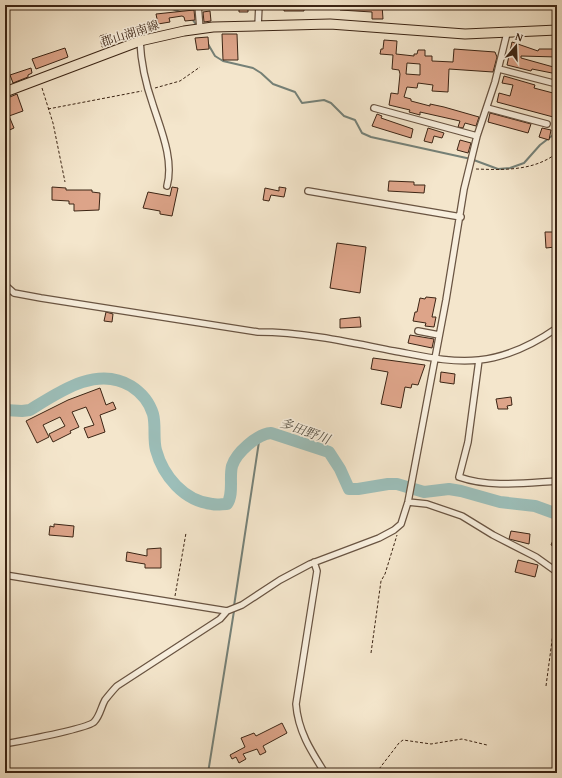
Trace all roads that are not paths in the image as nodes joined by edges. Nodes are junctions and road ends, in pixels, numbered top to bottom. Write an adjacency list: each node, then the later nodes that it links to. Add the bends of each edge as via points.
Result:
1 (198, 5): 4 (street)
2 (259, 5): 3 (street)
3 (258, 26): 4 (main road, 郡山湖南線); 6 (main road, 郡山湖南線, via 330,24 465,34)
4 (200, 29): 7 (main road, 郡山湖南線)
5 (557, 30): 6 (main road, 郡山湖南線)
6 (507, 33): 8 (street)
7 (140, 41): 10 (main road, 郡山湖南線); 15 (street, via 148,90 166,154 169,174)
8 (499, 69): 9 (street); 12 (street)
9 (557, 84)
10 (5, 92)
11 (374, 108): 14 (street)
12 (487, 108): 13 (street); 14 (street)
13 (547, 124)
14 (478, 136): 17 (street, via 469,168)
15 (167, 186)
16 (308, 191): 17 (street)
17 (461, 218): 22 (street)
18 (5, 285): 19 (street)
19 (8, 291): 23 (street, via 258,332 328,338)
20 (557, 328): 24 (street, via 518,350)
21 (418, 331): 22 (street)
22 (439, 335): 23 (street)
23 (434, 359): 24 (street); 26 (street)
24 (480, 360): 25 (street, via 468,442 459,477 472,482 498,484)
25 (557, 481)
26 (408, 502): 27 (street, via 399,527 379,538); 28 (street, via 427,504 462,516 536,557)
27 (314, 562): 30 (street, via 242,605); 32 (street, via 318,571 296,704 297,718 306,743)
28 (557, 572)
29 (5, 575): 30 (street)
30 (227, 611): 31 (street, via 220,619 117,686 90,725)
31 (5, 744)
32 (325, 773)

